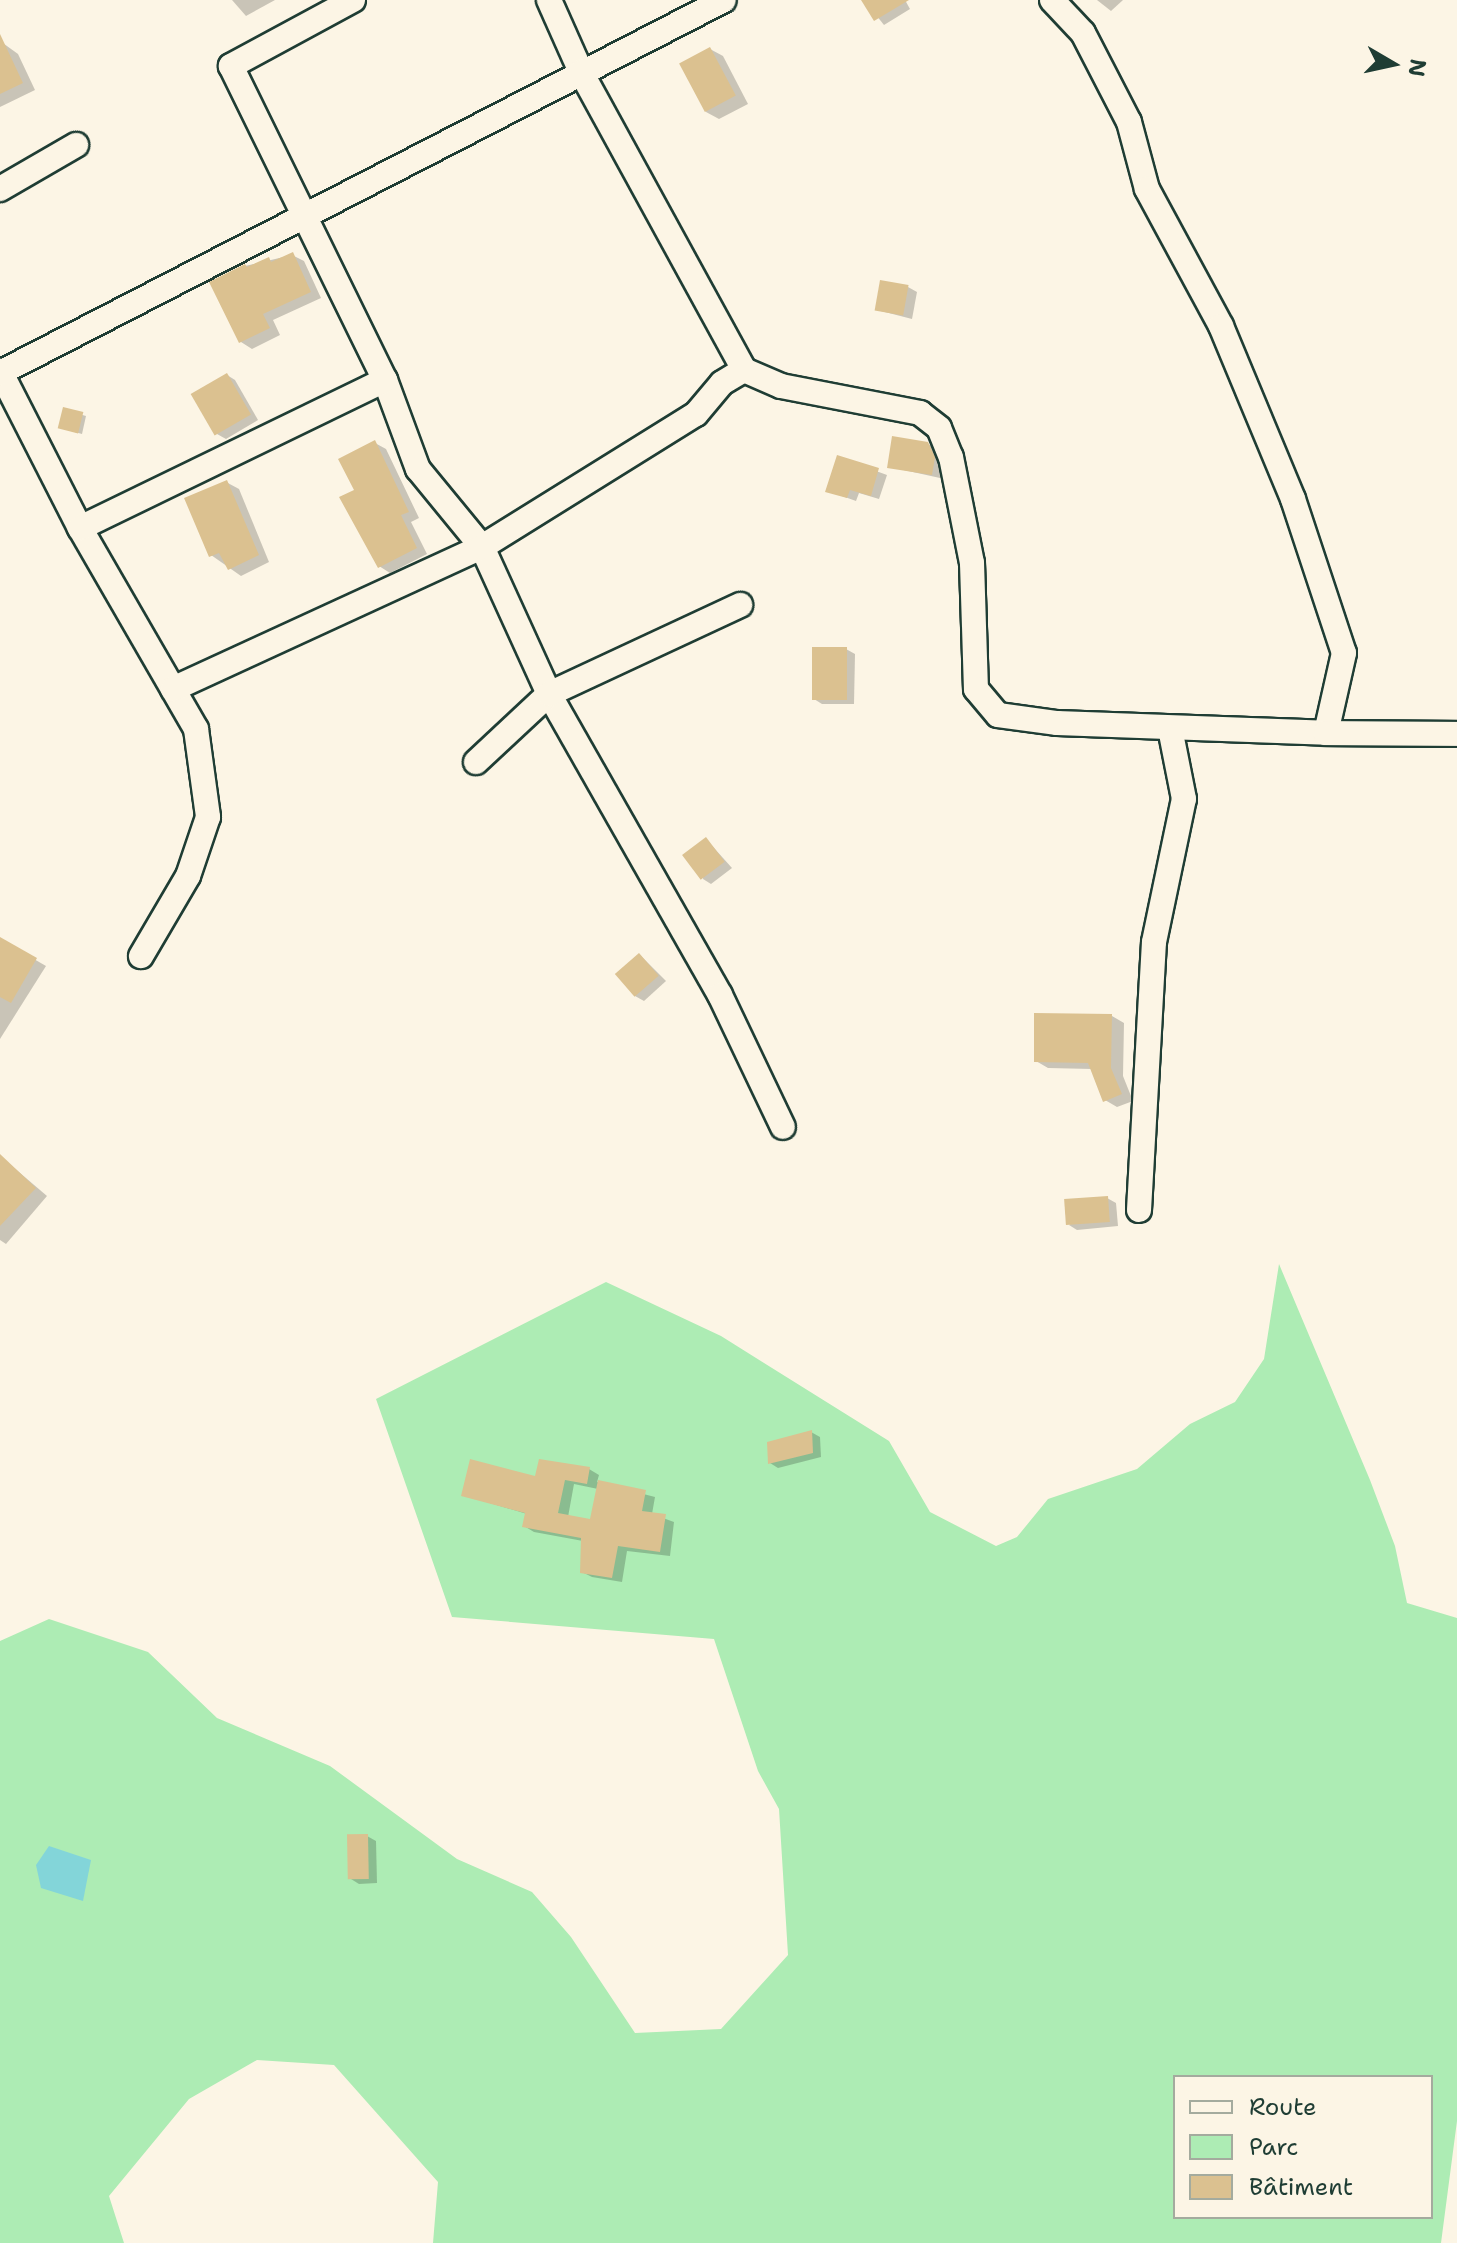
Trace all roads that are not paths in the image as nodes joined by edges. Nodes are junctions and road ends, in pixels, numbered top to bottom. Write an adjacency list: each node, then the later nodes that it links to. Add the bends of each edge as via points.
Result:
1 (353, 0): 8 (street, via 231,66)
2 (549, 0): 5 (street)
3 (724, 0): 5 (street)
4 (1052, 0): 18 (street, via 1083,33 1129,122 1147,189 1221,326 1293,499 1344,653)
5 (581, 72): 8 (street); 9 (street)
6 (76, 145): 7 (street)
7 (0, 189)
8 (301, 214): 10 (street); 11 (street)
9 (744, 370): 13 (street, via 722,383 696,414); 17 (street, via 781,386 920,413 939,428 951,457 972,563 976,689 998,715)
10 (0, 372): 12 (street)
11 (385, 380): 12 (street); 13 (street, via 418,469)
12 (80, 528): 15 (street)
13 (482, 547): 15 (street); 16 (street)
14 (740, 605): 16 (street)
15 (173, 689): 21 (street, via 196,729 208,817 188,876)
16 (549, 694): 20 (street); 22 (street, via 720,995)
17 (1170, 728): 18 (street); 23 (street, via 1184,799 1154,942)
18 (1326, 733): 19 (street)
19 (1457, 734)
20 (476, 762)
21 (141, 956)
22 (783, 1127)
23 (1139, 1210)

